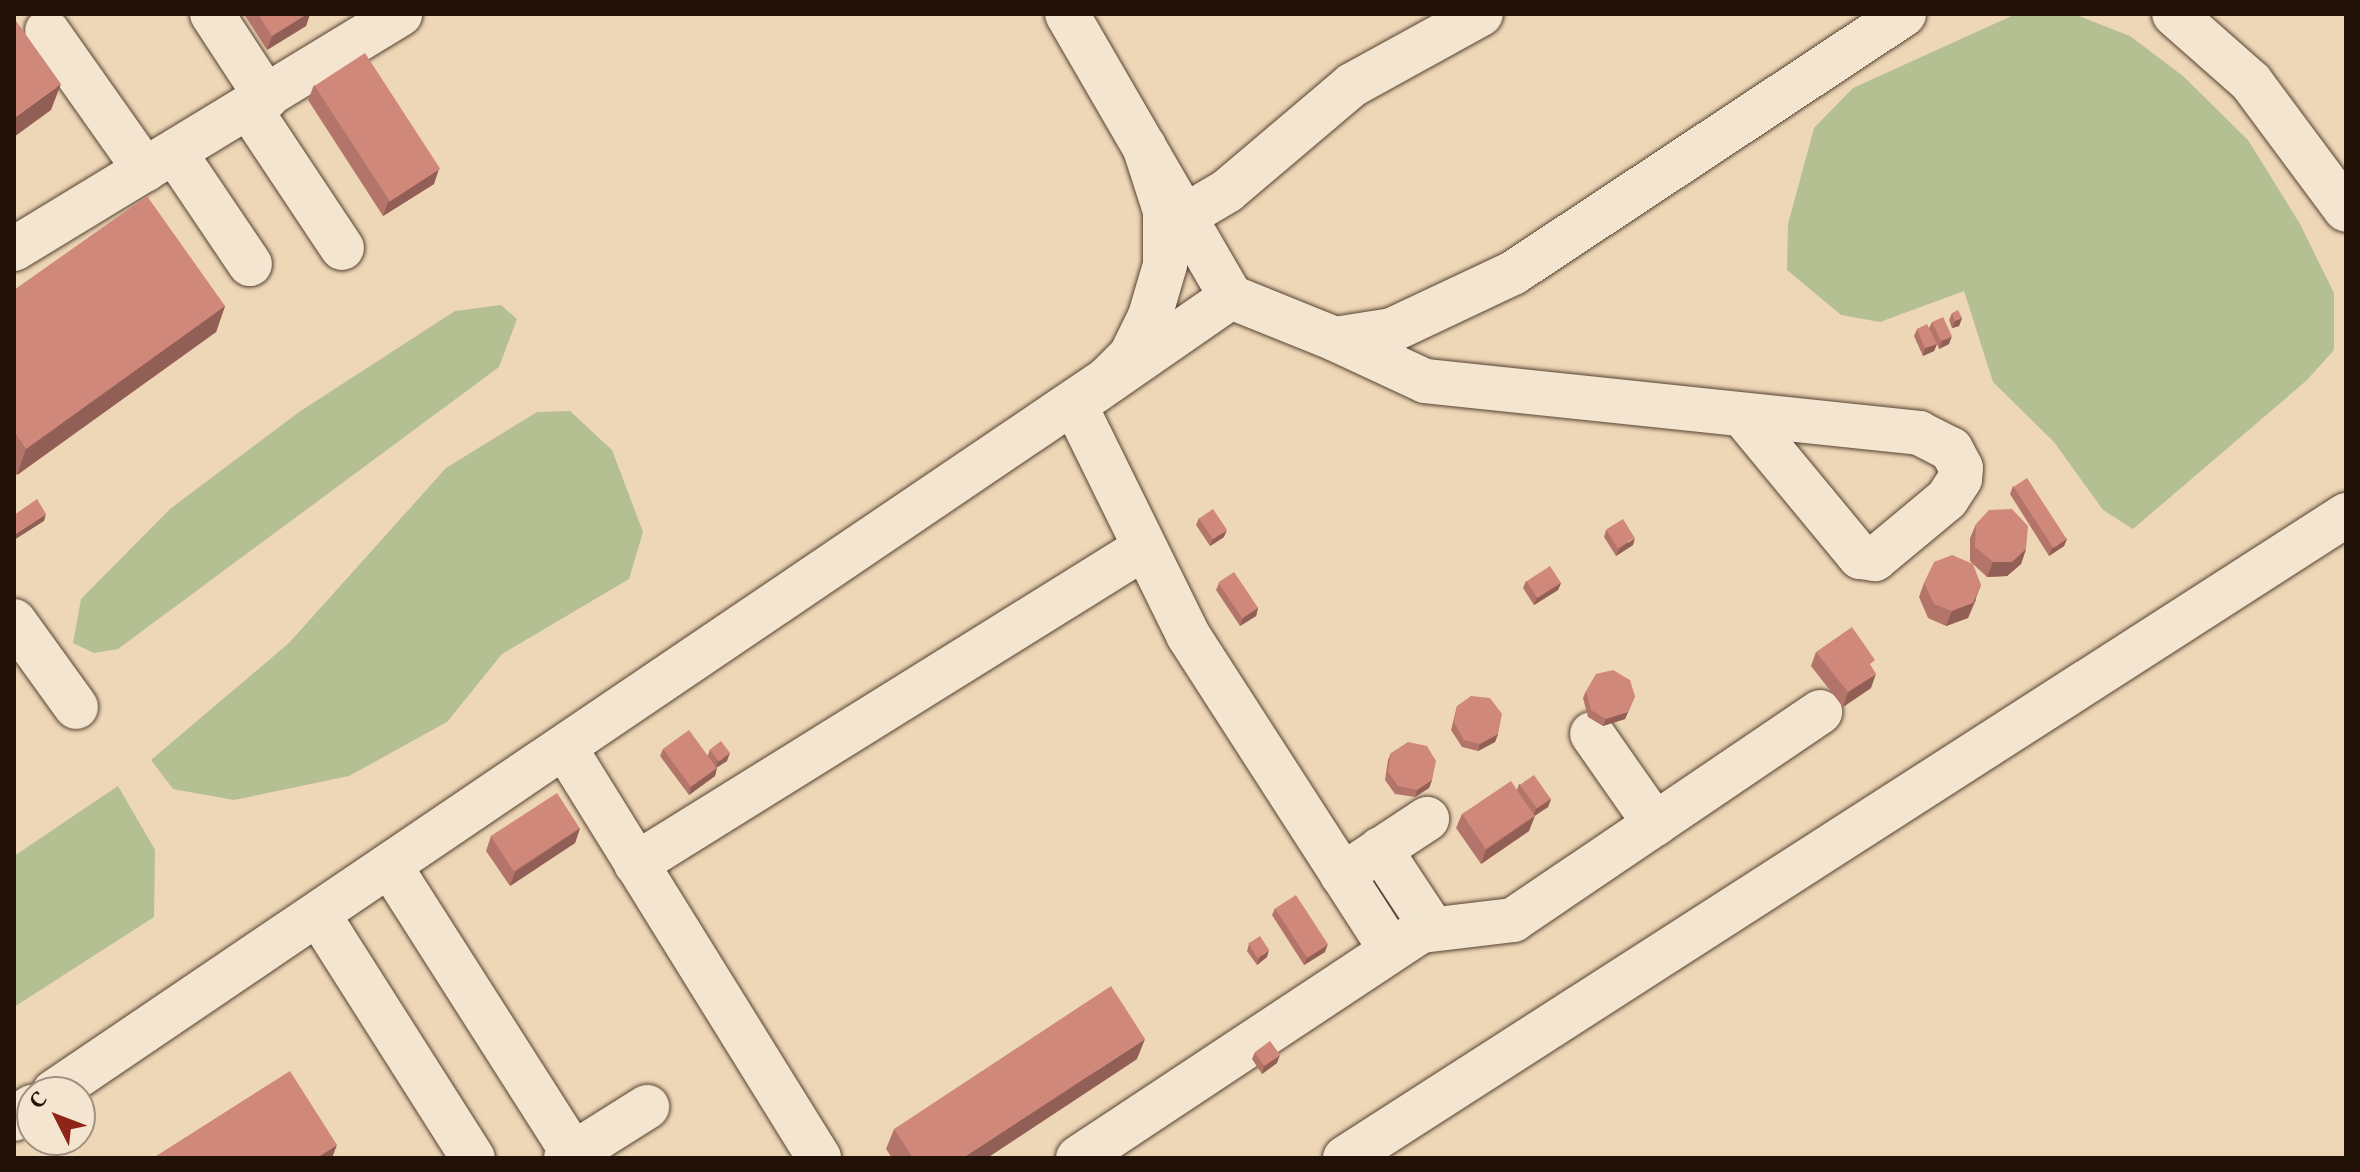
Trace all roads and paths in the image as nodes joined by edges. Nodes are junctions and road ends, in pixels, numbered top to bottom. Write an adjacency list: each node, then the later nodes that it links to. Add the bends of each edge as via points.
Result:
1 (212, 14): 8 (street)
2 (400, 14): 8 (street)
3 (1481, 14): 11 (street, via 1352,85 1227,191)
4 (1904, 14): 16 (street, via 1513,273 1392,330)
5 (2174, 14): 10 (street, via 2251,82)
6 (1070, 15): 11 (street, via 1144,146)
7 (47, 31): 9 (street)
8 (258, 103): 9 (street); 12 (street)
9 (160, 162): 13 (street); 14 (street)
10 (2346, 210)
11 (1175, 221): 15 (street); 17 (street, via 1160,287 1131,355)
12 (342, 248)
13 (14, 249)
14 (250, 264)
15 (1231, 297): 16 (street); 17 (street)
16 (1335, 339): 18 (street, via 1425,381)
17 (1075, 405): 20 (street); 25 (street)
18 (1744, 417): 18 (street, via 1919,433 1951,449 1961,468 1960,479 1947,499 1875,559 1860,557)
19 (2346, 515): 41 (street)
20 (1144, 548): 29 (street); 31 (street, via 1188,635)
21 (14, 621): 22 (street)
22 (76, 707)
23 (1820, 712): 27 (street)
24 (1592, 734): 27 (street)
25 (565, 748): 29 (street); 30 (street)
26 (1427, 819): 28 (street)
27 (1655, 824): 33 (street, via 1513,920 1477,928)
28 (1380, 849): 31 (street); 33 (street)
29 (636, 864): 39 (street)
30 (390, 866): 32 (street); 37 (street)
31 (1342, 875): 34 (street)
32 (318, 914): 35 (street); 38 (street)
33 (1432, 928): 34 (street)
34 (1390, 948): 40 (street)
35 (78, 1076)
36 (647, 1107): 37 (street)
37 (570, 1156)
38 (473, 1158)
39 (819, 1158)
40 (1078, 1158)
41 (1345, 1158)

